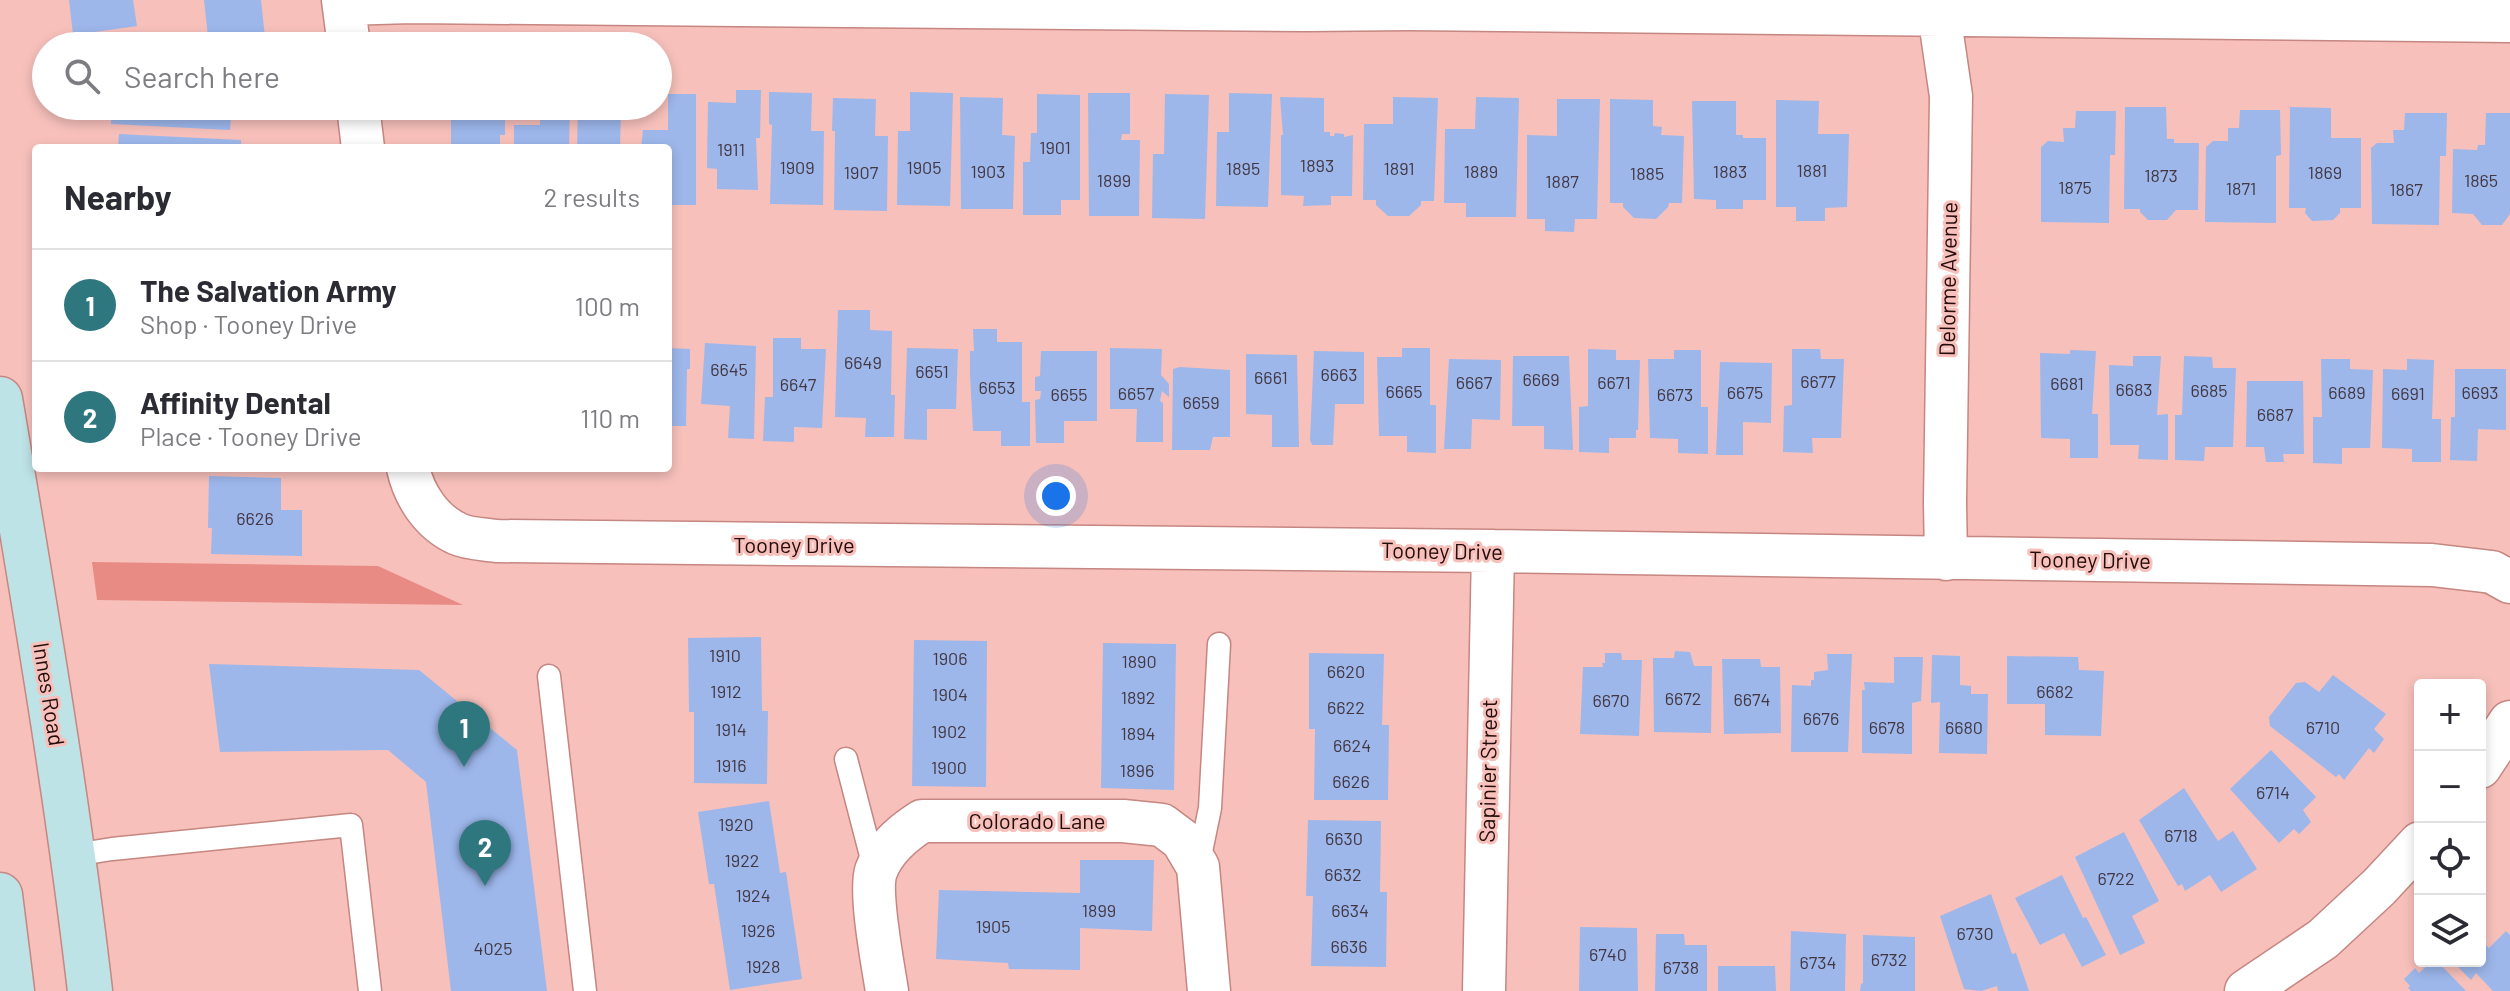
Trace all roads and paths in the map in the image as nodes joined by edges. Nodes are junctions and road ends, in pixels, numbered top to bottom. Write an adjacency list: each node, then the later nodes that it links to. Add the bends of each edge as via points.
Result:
1 (343, 2): 2 (street); 6 (street)
2 (871, 2): 3 (street, via 1275,10)
3 (1409, 4): 4 (street)
4 (1938, 8): 5 (street); 12 (street, Delorme Avenue, via 1951,96)
5 (2510, 21)
6 (347, 32)
7 (360, 120): 8 (street)
8 (363, 144)
9 (0, 399): 20 (main road, Innes Road)
10 (409, 472): 11 (street, Tooney Drive, via 427,510 458,535 497,541)
11 (1493, 551): 12 (street, Tooney Drive); 30 (street, Sapinier Street)
12 (1946, 559): 13 (street, Tooney Drive, via 2432,565 2492,572)
13 (2510, 582)
14 (1219, 644): 21 (lane, via 1210,808)
15 (549, 676): 27 (lane)
16 (2510, 722): 17 (street)
17 (2486, 758)
18 (846, 759): 22 (lane)
19 (2414, 849): 31 (street, via 2323,939)
20 (74, 855): 25 (main road, Innes Road); 26 (lane, via 351,825)
21 (1198, 867): 22 (street, Colorado Lane, via 1182,840 1162,825 922,821 899,836); 29 (street)
22 (876, 872): 28 (street)
23 (0, 895): 24 (main road)
24 (12, 991)
25 (90, 991)
26 (370, 991)
27 (585, 991)
28 (887, 991)
29 (1209, 991)
30 (1484, 991)
31 (2246, 991)

